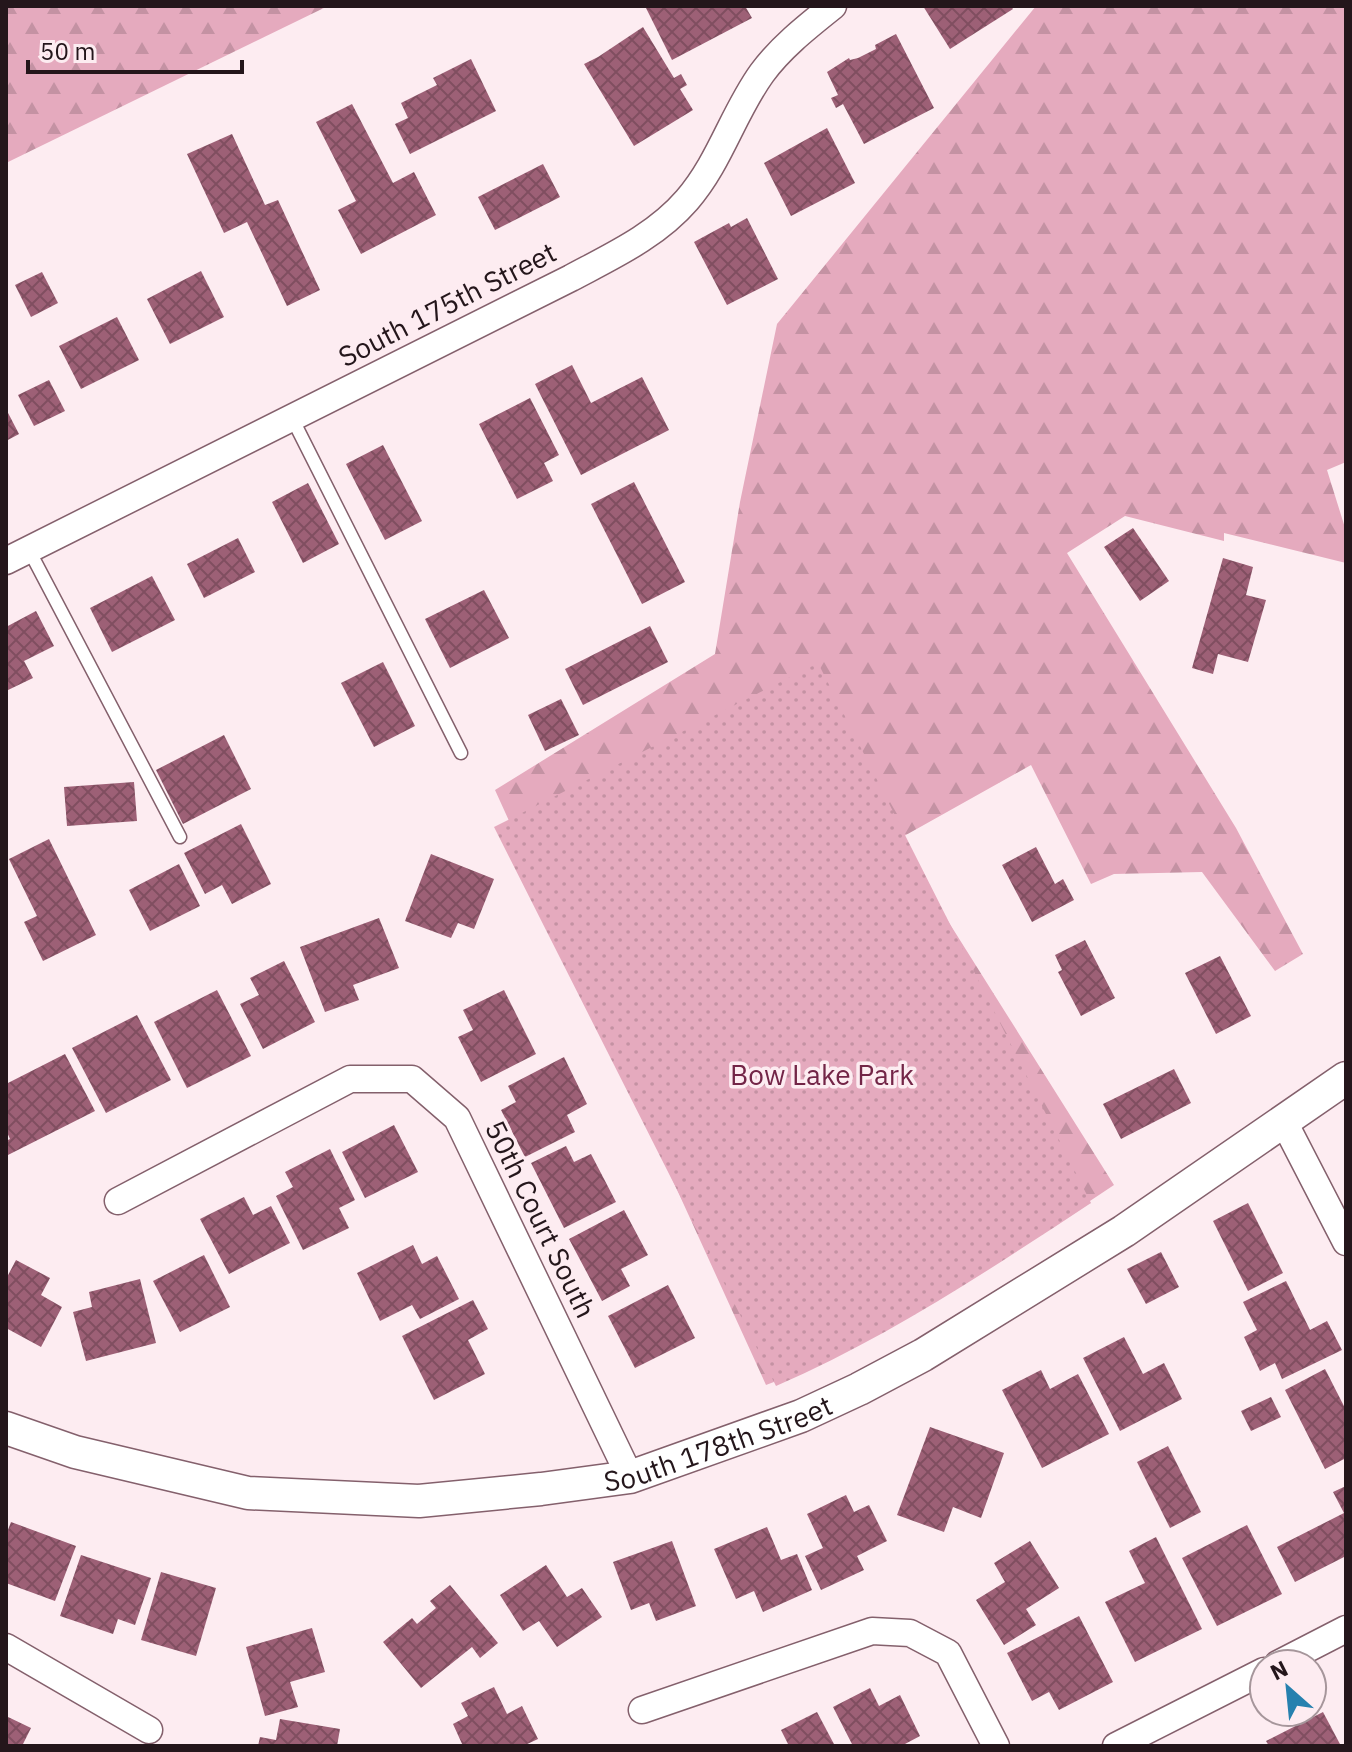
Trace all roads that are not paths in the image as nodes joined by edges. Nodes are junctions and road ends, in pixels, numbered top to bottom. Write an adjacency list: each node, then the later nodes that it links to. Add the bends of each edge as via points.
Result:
1 (833, 6): 2 (street, South 175th Street, via 762,73 689,198 642,239)
2 (292, 418): 3 (street, South 175th Street); 4 (lane)
3 (18, 556): 5 (lane)
4 (461, 753)
5 (180, 837)
6 (1346, 1078): 7 (street, South 178th Street)
7 (1283, 1120): 9 (street); 11 (street, South 178th Street, via 1124,1231 923,1355 801,1416)
8 (118, 1201): 11 (street, 50th Court South, via 350,1079 412,1079 457,1118)
9 (1346, 1242)
10 (6, 1428): 11 (street, South 178th Street, via 75,1452 248,1493 419,1501)
11 (630, 1477)
12 (1346, 1629): 14 (street)
13 (6, 1647): 17 (street)
14 (1309, 1648)
15 (1248, 1679): 19 (street)
16 (642, 1710): 18 (street, via 872,1631 910,1633 948,1653)
17 (149, 1730)
18 (996, 1746)
19 (1116, 1746)

